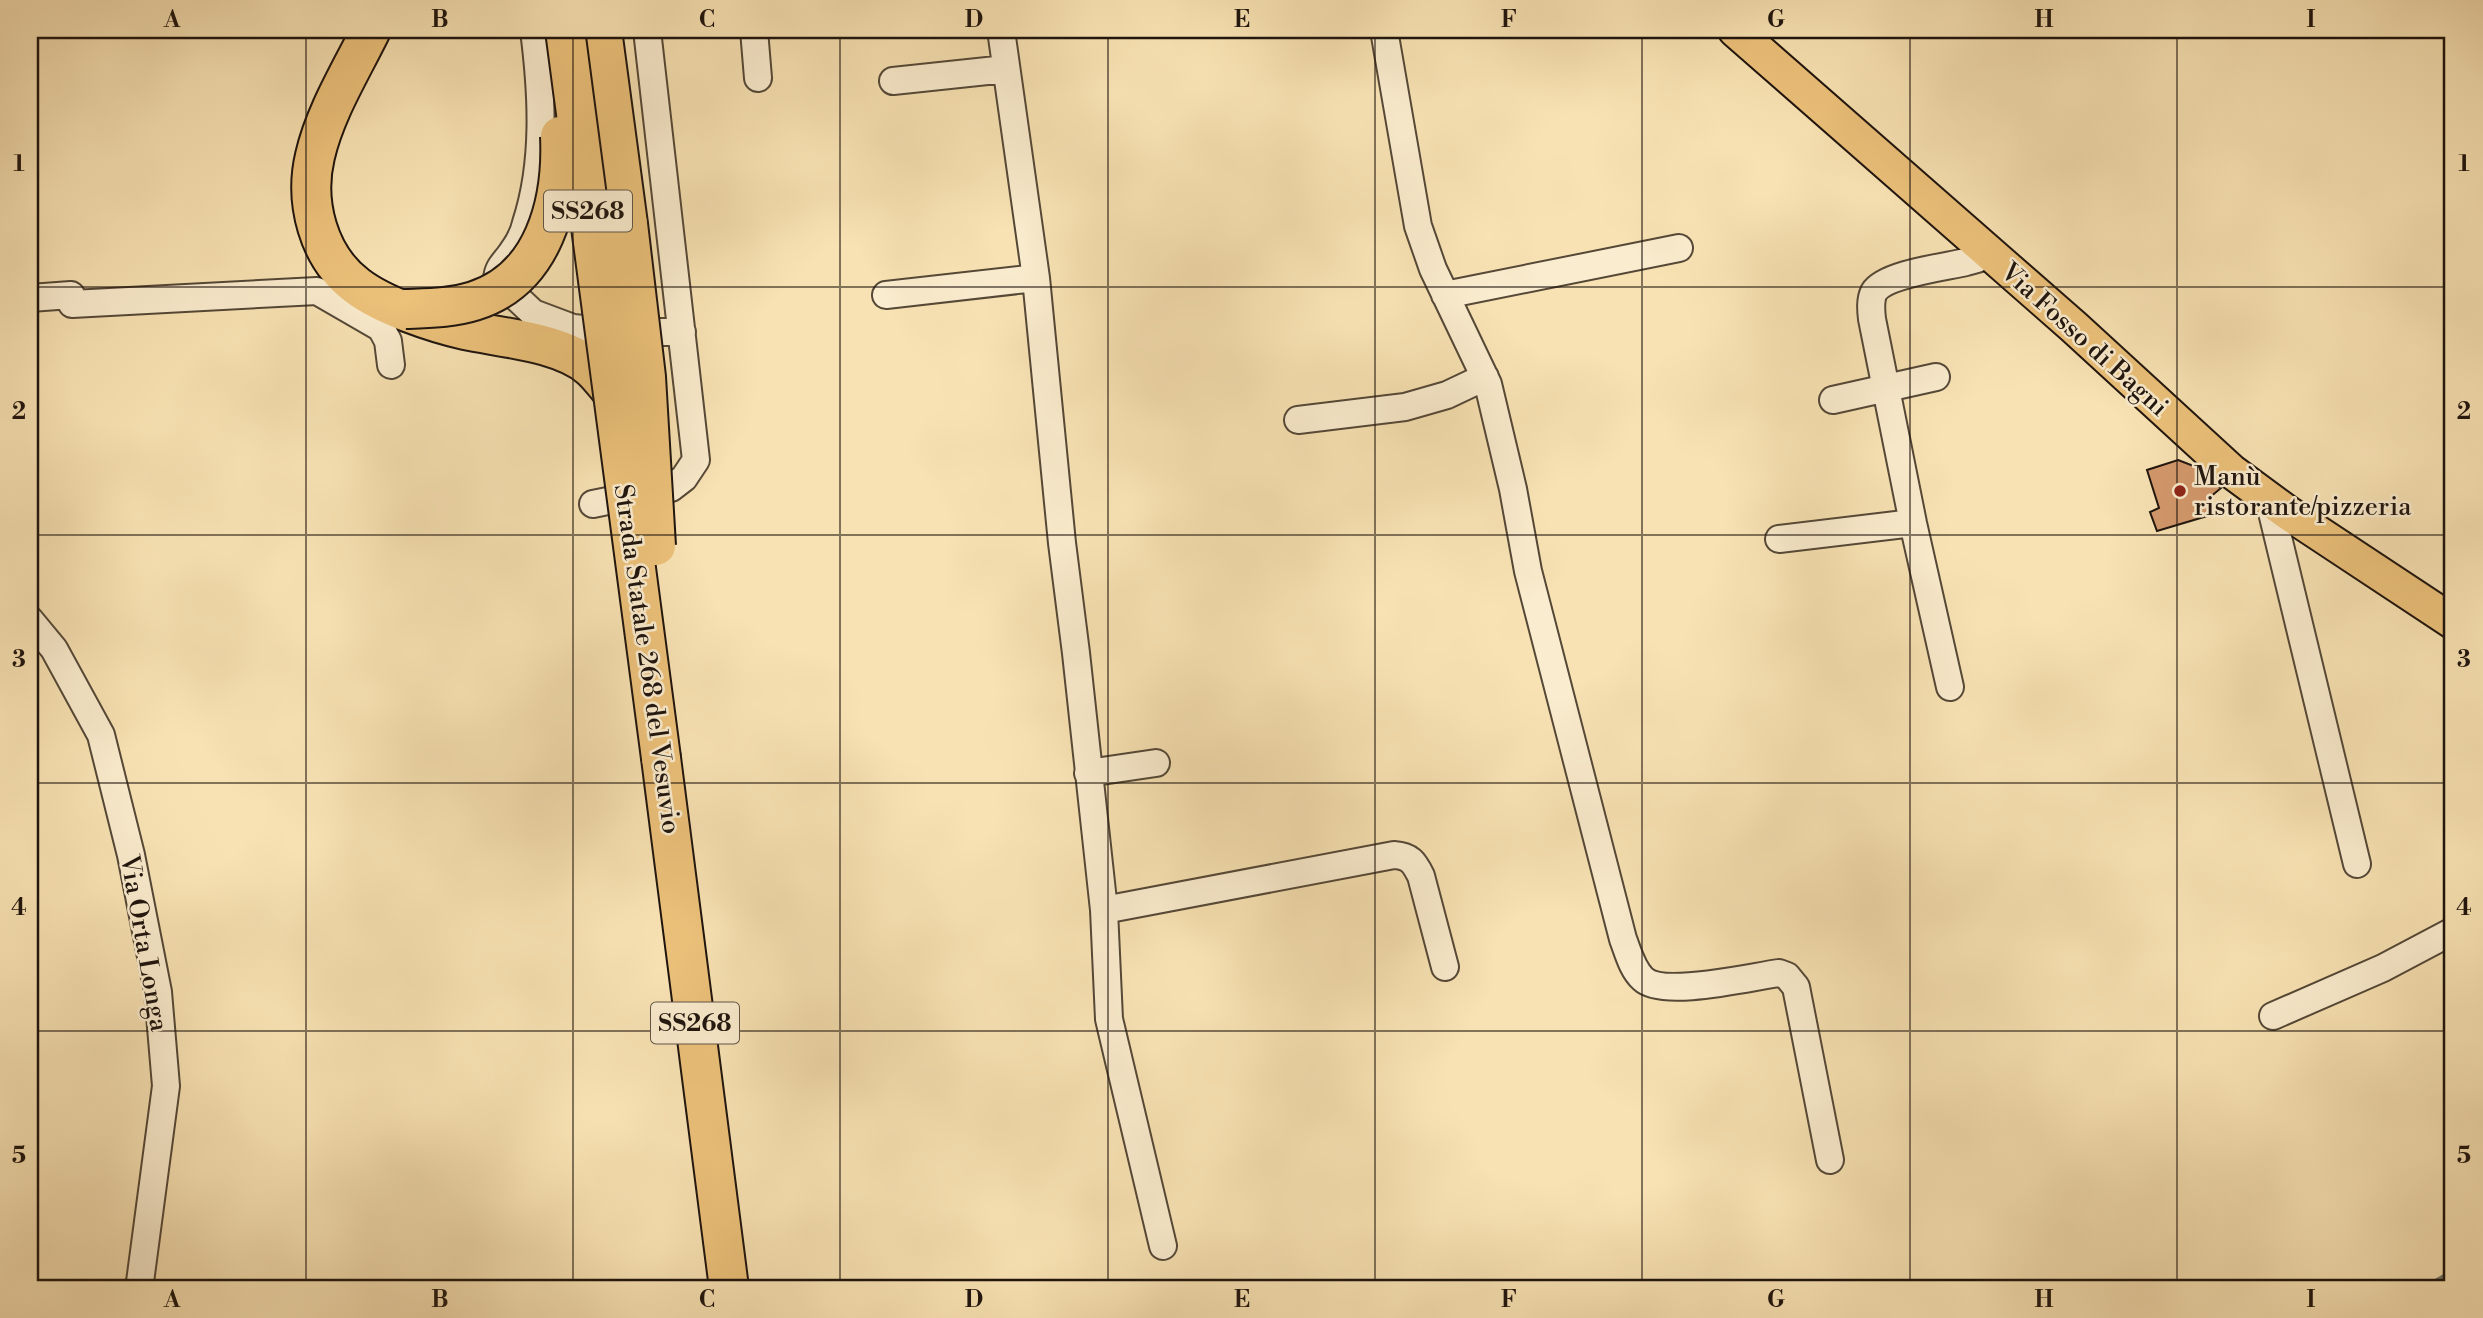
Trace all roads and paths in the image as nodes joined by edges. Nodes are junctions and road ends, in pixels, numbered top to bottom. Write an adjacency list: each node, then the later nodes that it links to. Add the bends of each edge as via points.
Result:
1 (371, 30): 20 (highway, via 321,136 311,203 317,229 338,266 356,286)
2 (534, 30): 21 (street, via 541,116 537,172 526,224 498,269 497,279 533,313 573,328)
3 (552, 30): 20 (highway, bridge, via 561,153 554,209 534,257 499,290 475,301)
4 (565, 30): 26 (highway, Strada Statale 268 del Vesuvio / SS268, bridge)
5 (602, 30): 36 (highway, bridge, via 648,402 663,682)
6 (647, 30): 21 (street)
7 (754, 30): 12 (street)
8 (1001, 30): 11 (street)
9 (1384, 30): 18 (street, via 1418,226)
10 (1735, 30): 15 (main road, Via Fosso di Bagni)
11 (1006, 69): 13 (street); 16 (street)
12 (758, 78)
13 (892, 81)
14 (1679, 248): 18 (street)
15 (1988, 251): 25 (street, via 1977,259 1893,279 1872,294 1872,319); 29 (main road, Via Fosso di Bagni)
16 (1036, 278): 17 (street); 38 (street)
17 (886, 295)
18 (1445, 295): 23 (street)
19 (30, 298): 22 (street, via 71,295 72,304 317,291 381,328)
20 (405, 309): 26 (highway, bridge, via 440,324 563,351 591,368)
21 (682, 332): 30 (street, via 696,460 671,488)
22 (391, 365)
23 (1485, 377): 28 (street, via 1447,395 1405,407); 44 (street, via 1528,571 1623,939 1635,968 1644,980 1664,988 1779,973 1787,976 1796,987)
24 (1936, 377): 25 (street)
25 (1886, 388): 27 (street); 31 (street)
26 (612, 393): 36 (highway, Strada Statale 268 del Vesuvio / SS268, bridge)
27 (1833, 400)
28 (1298, 420)
29 (2269, 500): 34 (main road, Via Fosso di Bagni); 39 (street)
30 (593, 504)
31 (1913, 523): 32 (street); 35 (street)
32 (1780, 540)
33 (30, 620): 46 (street, Via Orta Longa, via 54,649 101,735 158,992 166,1087)
34 (2453, 622)
35 (1950, 687)
36 (661, 758): 47 (highway, Strada Statale 268 del Vesuvio / SS268)
37 (1156, 763): 38 (street)
38 (1088, 773): 40 (street)
39 (2357, 864)
40 (1104, 910): 42 (street, via 1407,856 1421,876); 45 (street, via 1109,1019)
41 (2453, 931): 43 (street, via 2383,968)
42 (1445, 967)
43 (2273, 1016)
44 (1830, 1160)
45 (1163, 1246)
46 (137, 1288)
47 (729, 1288)

